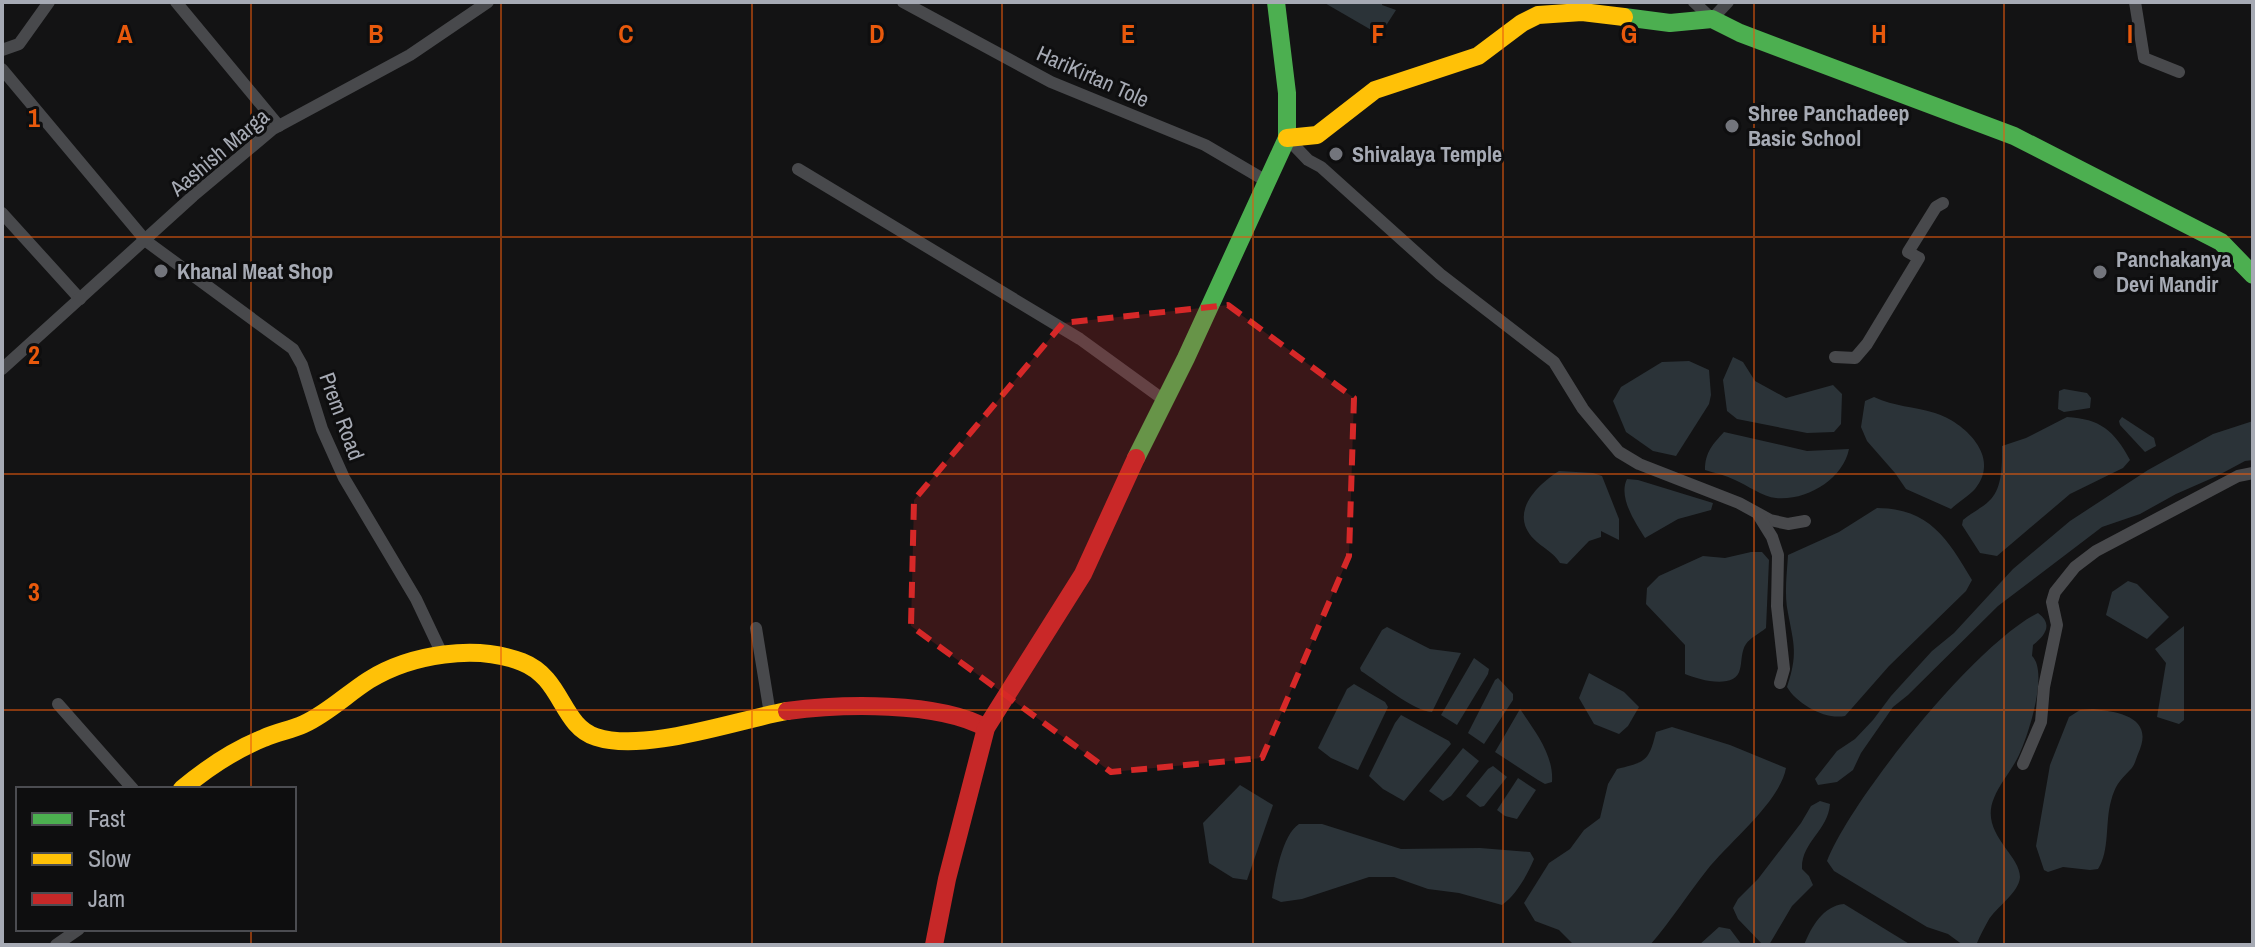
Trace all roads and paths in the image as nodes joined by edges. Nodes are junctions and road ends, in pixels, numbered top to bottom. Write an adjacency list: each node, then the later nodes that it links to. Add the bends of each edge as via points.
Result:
1 (49, 2): 10 (street, via 19,44)
2 (176, 2): 13 (street)
3 (488, 2): 13 (street, Aashish Marga, via 410,55)
4 (903, 2): 16 (street, HariKirtan Tole, via 1051,82 1205,145)
5 (1276, 2): 14 (street)
6 (1694, 2): 9 (street)
7 (1728, 2): 9 (street)
8 (2135, 2): 12 (street, via 2144,58)
9 (1712, 19): 14 (street, via 1698,24 1669,22 1597,10 1534,16 1479,56 1409,75 1372,92 1316,137); 20 (street, via 2014,136 2221,242)
10 (2, 50)
11 (2, 69): 19 (street, Prem Road)
12 (2179, 72)
13 (279, 126): 19 (street, Aashish Marga)
14 (1287, 138): 16 (street); 26 (street, via 1440,274 1554,362 1583,409 1619,452)
15 (798, 169): 24 (street, via 1080,339)
16 (1268, 182): 24 (street)
17 (1943, 203): 22 (street, via 1908,252 1919,258 1867,344 1855,358)
18 (2, 213): 21 (street)
19 (146, 241): 21 (street, Aashish Marga); 29 (street, Prem Road, via 293,349 344,478 416,599)
20 (2250, 269)
21 (80, 299): 23 (street, Aashish Marga)
22 (1835, 357)
23 (2, 369)
24 (1164, 400): 33 (street, via 1083,574)
25 (2253, 473): 34 (street, via 2096,551 2055,592 2057,625 2041,722)
26 (1757, 513): 27 (street, via 1788,524); 30 (street, via 1778,555 1784,669)
27 (1805, 521)
28 (756, 628): 32 (street)
29 (443, 656): 32 (street, via 511,658 542,673 580,731 609,740 647,740); 36 (street, via 375,676 308,723 263,738 206,768)
30 (1780, 683)
31 (58, 704): 35 (street)
32 (770, 714): 33 (street, via 825,706 911,708 974,720)
33 (986, 728): 39 (street)
34 (2023, 764)
35 (131, 787)
36 (184, 787)
37 (76, 931): 38 (street)
38 (56, 945)
39 (934, 945)

